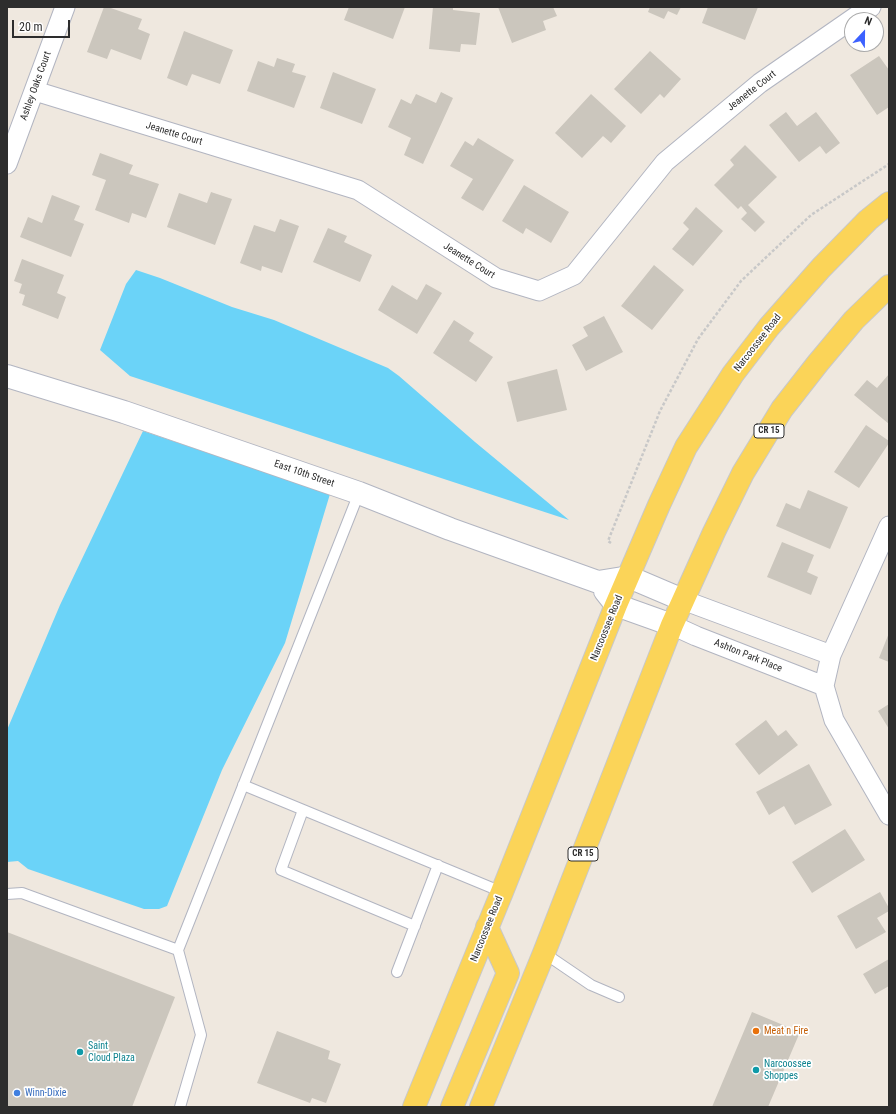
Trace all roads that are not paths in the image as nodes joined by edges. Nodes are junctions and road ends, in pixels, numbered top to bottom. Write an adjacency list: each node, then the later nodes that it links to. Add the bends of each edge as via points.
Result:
1 (65, 7): 3 (street, Ashley Oaks Court)
2 (863, 9): 3 (street, Jeanette Court, via 760,83 665,162 574,275 539,291 496,278 358,190)
3 (34, 91): 4 (street, Ashley Oaks Court)
4 (7, 164)
5 (889, 203): 10 (main road, Narcoossee Road, via 868,220 821,268 769,326 733,374 686,447)
6 (889, 286): 12 (main road, CR 15, via 854,320 782,409 743,473)
7 (7, 376): 8 (street, East 10th Street, via 124,412)
8 (359, 493): 11 (street, East 10th Street); 17 (lane)
9 (889, 526): 15 (street)
10 (629, 577): 11 (street, East 10th Street); 12 (street); 13 (main road, Narcoossee Road)
11 (598, 582): 13 (street)
12 (683, 600): 14 (main road, CR 15); 15 (street)
13 (616, 605): 14 (street); 21 (main road, Narcoossee Road)
14 (672, 625): 16 (street, Ashton Park Place); 26 (main road, CR 15)
15 (831, 655): 16 (street)
16 (824, 686): 19 (street, via 834,720)
17 (243, 785): 18 (lane); 25 (lane)
18 (303, 810): 20 (lane); 23 (lane, via 281,870)
19 (889, 815)
20 (438, 865): 21 (lane); 23 (lane)
21 (502, 892): 24 (main road, Narcoossee Road)
22 (7, 894): 25 (lane, via 22,893)
23 (415, 926): 27 (lane)
24 (487, 927): 30 (main road, Narcoossee Road); 31 (main road, via 508,973)
25 (178, 950): 29 (lane, via 201,1035)
26 (544, 953): 28 (lane, via 591,984); 32 (main road, CR 15)
27 (397, 972)
28 (620, 997)
29 (180, 1107)
30 (414, 1107)
31 (452, 1107)
32 (481, 1107)

